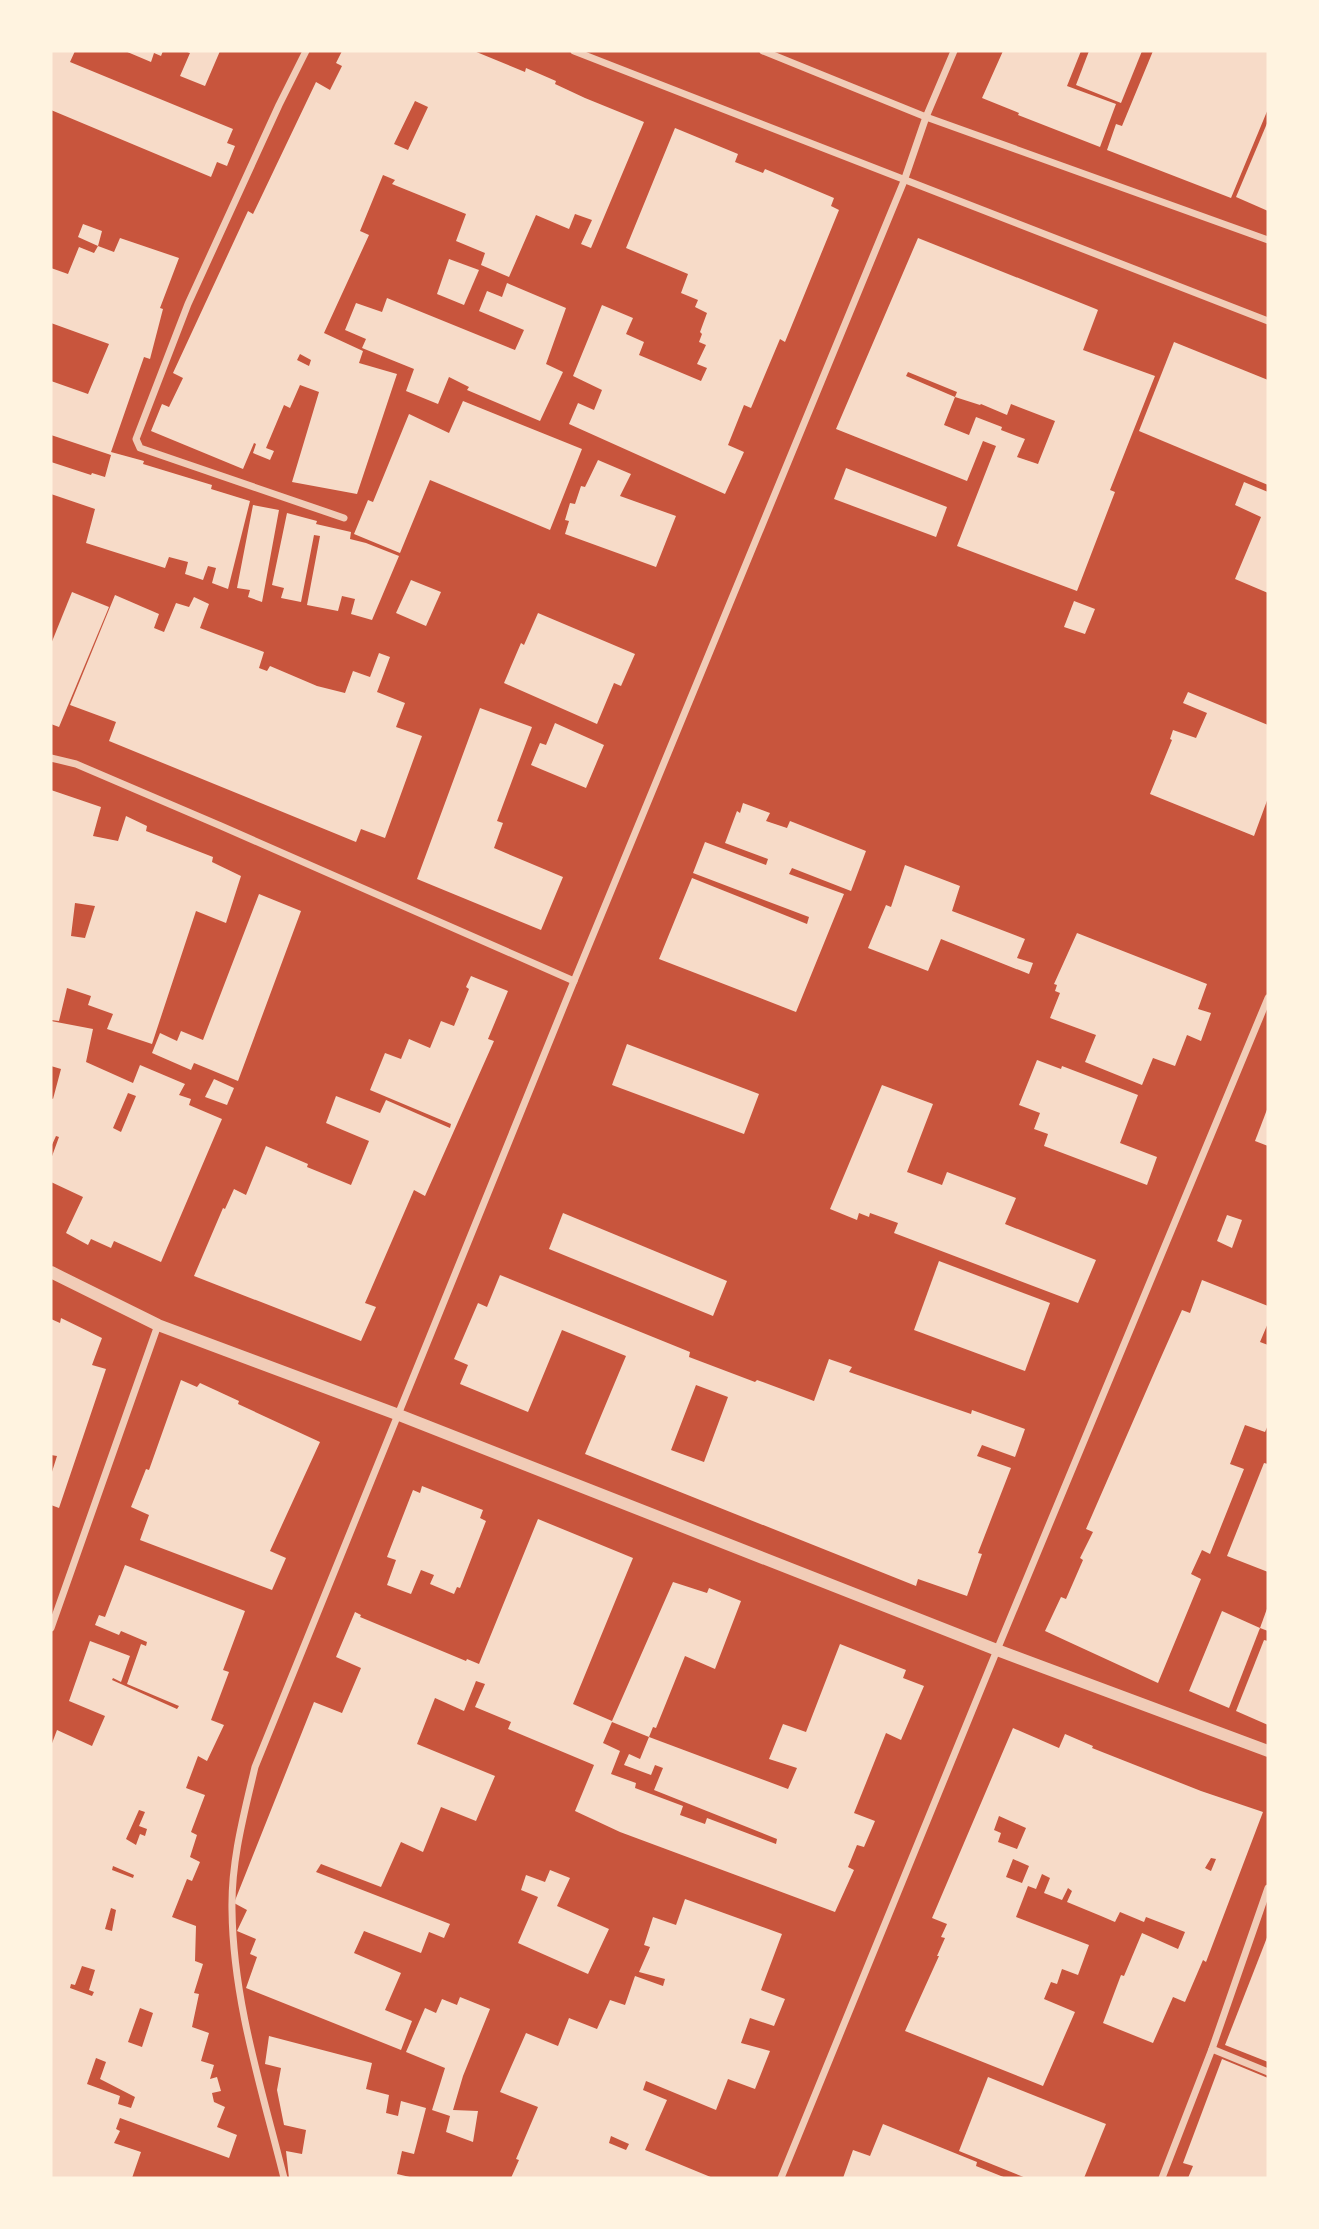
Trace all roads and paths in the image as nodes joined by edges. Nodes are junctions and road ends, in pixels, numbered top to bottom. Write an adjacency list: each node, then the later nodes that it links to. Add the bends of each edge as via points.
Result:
1 (306, 51): 9 (street, via 188,304 136,439 140,448)
2 (574, 51): 6 (street)
3 (763, 51): 5 (street)
4 (954, 51): 5 (street)
5 (926, 117): 6 (street); 7 (street)
6 (904, 181): 8 (street); 11 (street)
7 (1268, 240)
8 (1268, 321)
9 (344, 518)
10 (51, 758): 11 (street, via 161,800)
11 (574, 981): 15 (street)
12 (1268, 998): 17 (street)
13 (51, 1272): 14 (street)
14 (158, 1325): 15 (street); 16 (street)
15 (399, 1415): 17 (street); 22 (street, via 255,1767 236,1850 232,1909 237,1984)
16 (51, 1628)
17 (997, 1650): 18 (street); 23 (street)
18 (1268, 1751)
19 (1268, 1888): 20 (street)
20 (1212, 2049): 21 (street); 24 (street)
21 (1268, 2072)
22 (284, 2178)
23 (781, 2178)
24 (1162, 2178)

